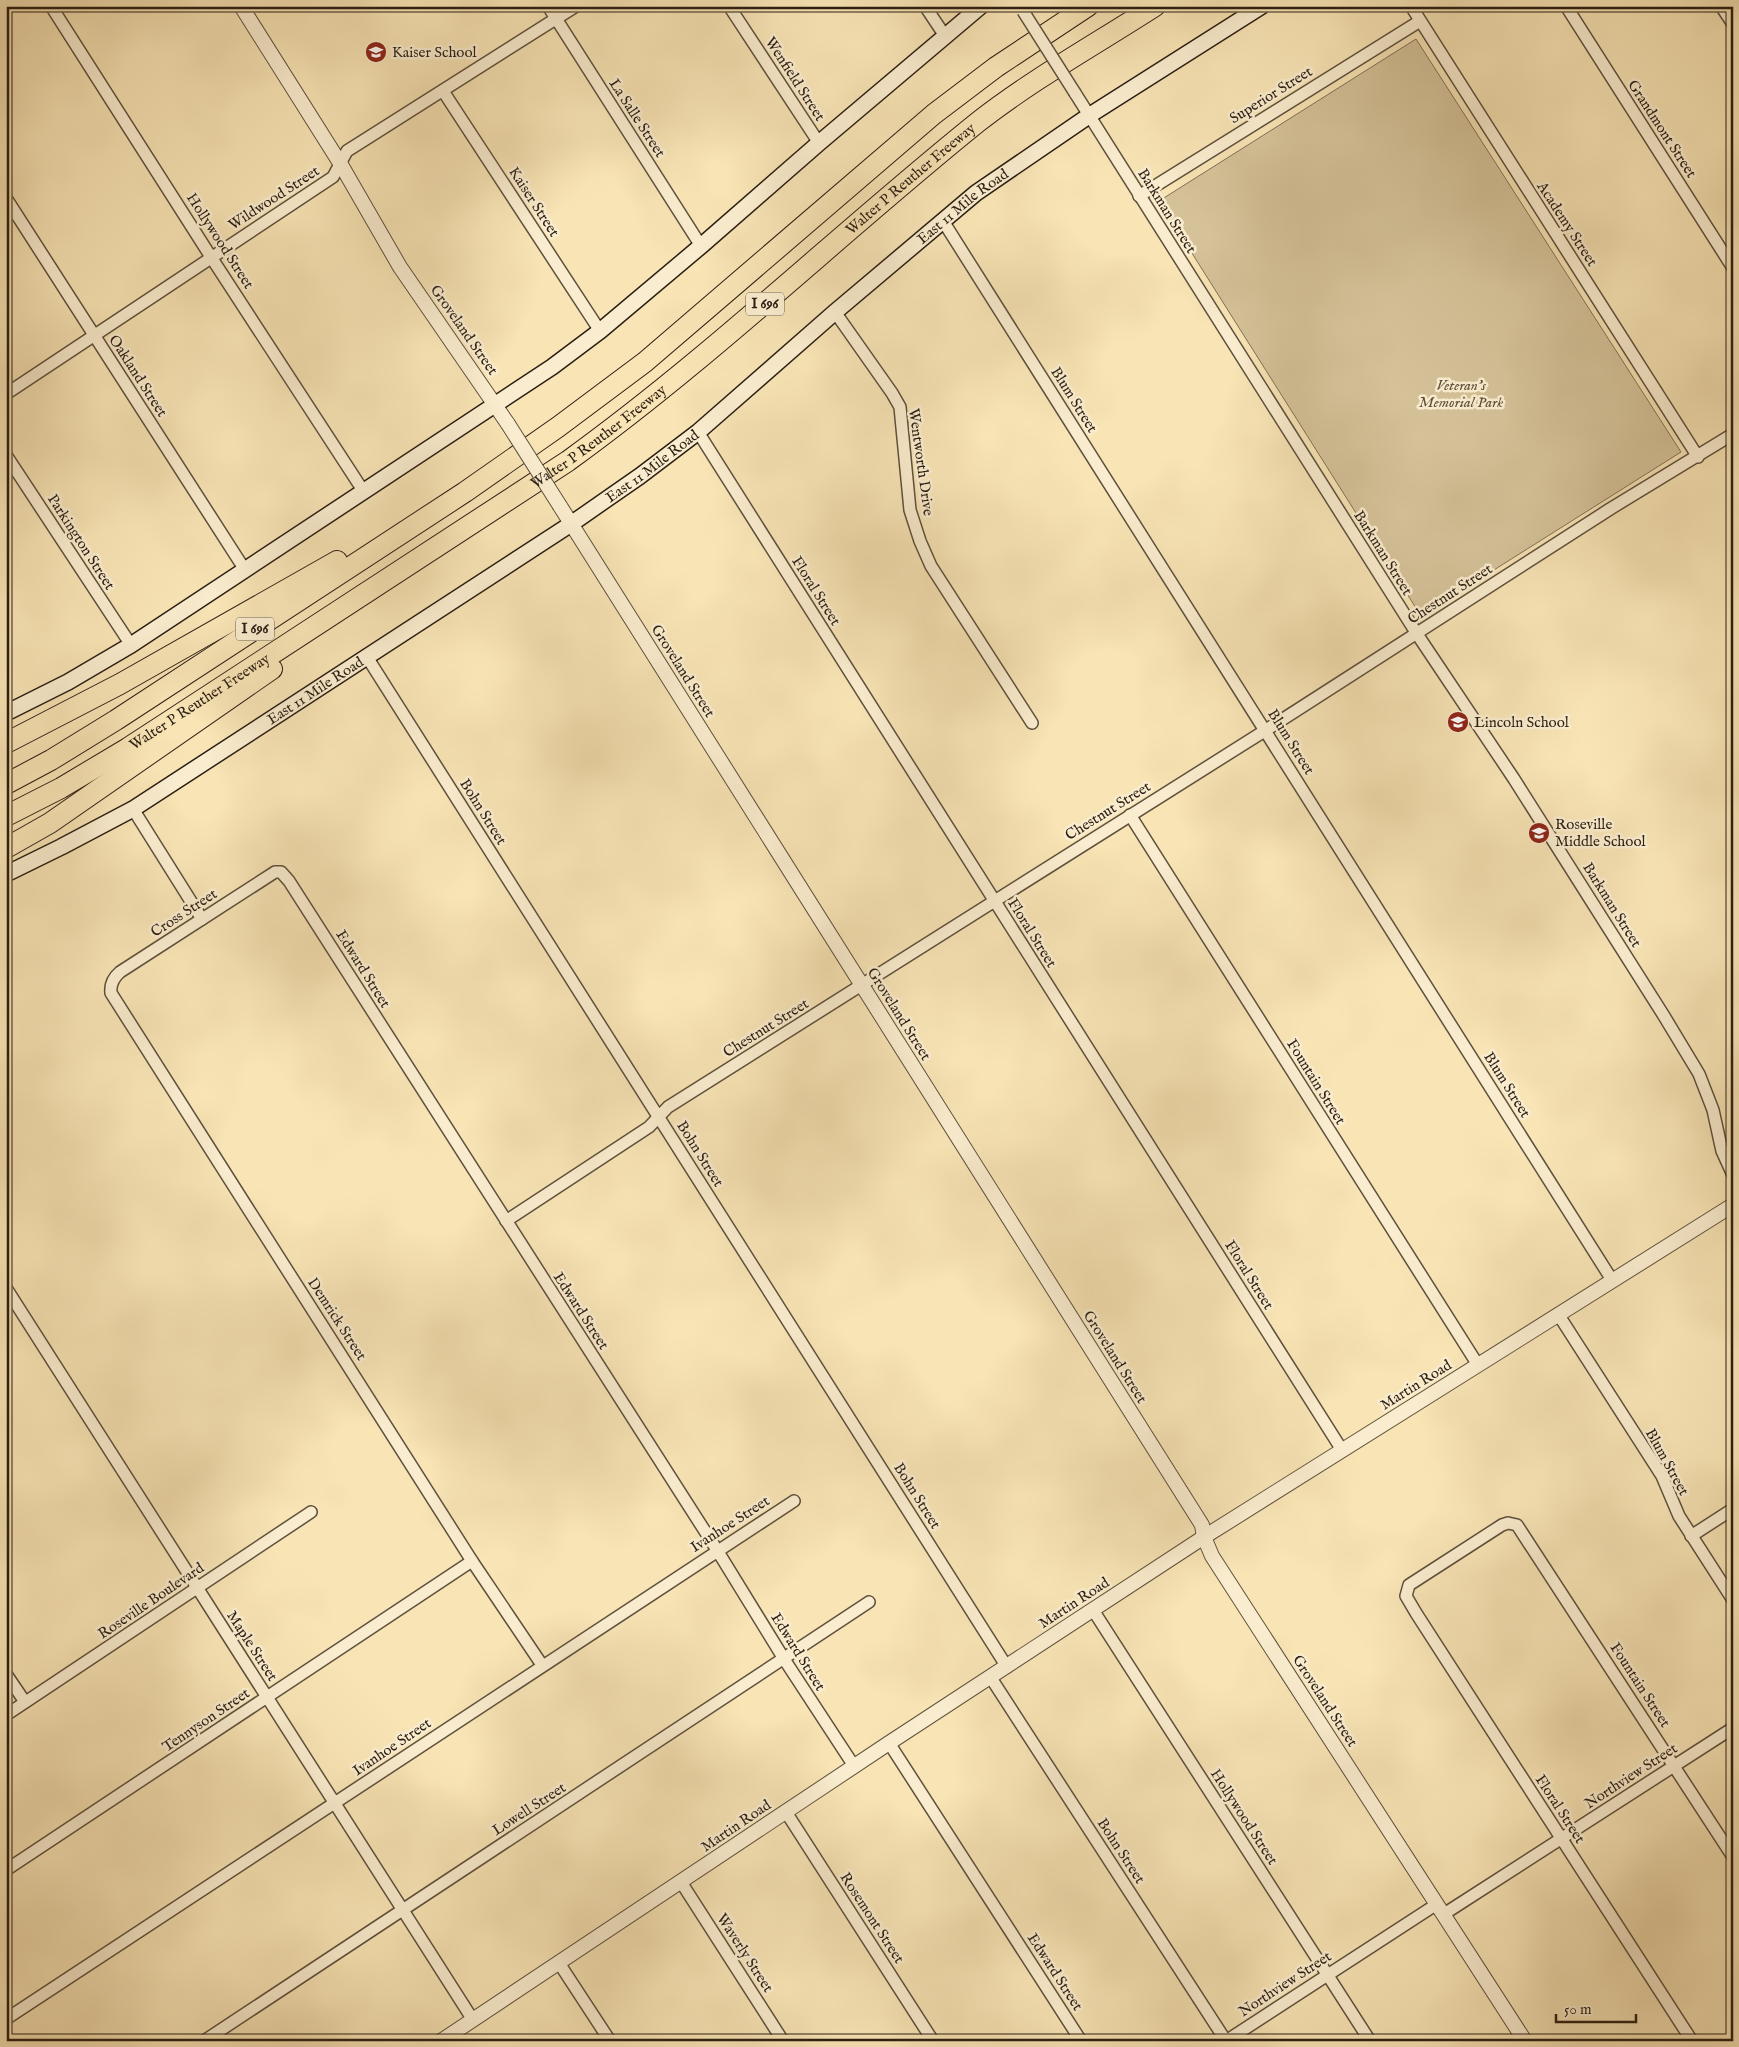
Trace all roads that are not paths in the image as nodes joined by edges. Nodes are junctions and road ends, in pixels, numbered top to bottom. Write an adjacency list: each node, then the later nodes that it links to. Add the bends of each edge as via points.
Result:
1 (52, 6): 27 (street, Hollywood Street)
2 (241, 6): 22 (street, Groveland Street)
3 (548, 6): 15 (street, La Salle Street)
4 (576, 6): 15 (street, Wildwood Street)
5 (729, 6): 21 (street, Wenfield Street)
6 (925, 6): 18 (street)
7 (981, 6): 18 (main road)
8 (1088, 6): 38 (highway, Walter P Reuther Freeway / I 696, via 996,67 934,114 645,362)
9 (1155, 6): 42 (highway, Walter P Reuther Freeway / I 696, via 979,121 625,420 568,461)
10 (1262, 6): 20 (main road, East 11 Mile Road)
11 (1411, 6): 16 (street, Academy Street)
12 (1566, 6): 28 (street, Grandmont Street)
13 (1721, 6): 17 (street)
14 (1022, 9): 20 (street, Barkman Street, bridge)
15 (556, 19): 19 (street, Wildwood Street); 26 (street, La Salle Street)
16 (1420, 21): 23 (street, Superior Street); 37 (street, Academy Street)
17 (1733, 24)
18 (945, 36): 21 (main road)
19 (443, 90): 22 (street, Wildwood Street, via 348,151); 30 (street, Kaiser Street)
20 (1090, 115): 23 (street, Barkman Street); 25 (main road, East 11 Mile Road, via 1004,172)
21 (819, 142): 26 (main road)
22 (340, 163): 27 (street, Wildwood Street, via 333,177); 33 (street, Groveland Street, via 400,267)
23 (1139, 196): 43 (street, Barkman Street)
24 (6, 198): 31 (street, Oakland Street)
25 (942, 221): 29 (main road, East 11 Mile Road); 48 (street, Blum Street)
26 (701, 246): 30 (main road)
27 (211, 257): 31 (street, Wildwood Street); 39 (street, Hollywood Street)
28 (1733, 268)
29 (834, 312): 34 (main road, East 11 Mile Road); 47 (street, Wentworth Drive, via 900,407 910,510 931,566)
30 (600, 331): 33 (main road)
31 (94, 336): 32 (street, Wildwood Street); 41 (street, Oakland Street)
32 (6, 394)
33 (496, 405): 39 (main road); 40 (street, Groveland Street, bridge)
34 (698, 432): 40 (main road, East 11 Mile Road); 57 (street, Floral Street)
35 (1733, 434): 37 (street, Chestnut Street)
36 (6, 455): 44 (street, Parkington Street)
37 (1698, 456): 43 (street, Chestnut Street)
38 (500, 467): 49 (highway, via 459,482 337,561 120,684); 50 (highway, Walter P Reuther Freeway / I 696, via 116,720)
39 (364, 492): 41 (main road)
40 (571, 524): 45 (main road, East 11 Mile Road); 59 (street, Groveland Street)
41 (245, 570): 44 (main road)
42 (368, 591): 53 (highway, Walter P Reuther Freeway / I 696, via 128,748); 54 (highway, via 318,636 50,824)
43 (1417, 634): 48 (street, Chestnut Street); 62 (street, Barkman Street, via 1514,779 1699,1074 1714,1110 1722,1151)
44 (131, 645): 46 (main road, via 68,682)
45 (368, 657): 51 (main road, East 11 Mile Road); 61 (street, Bohn Street)
46 (7, 712)
47 (1032, 722)
48 (1266, 730): 52 (street, Chestnut Street); 65 (street, Blum Street)
49 (6, 743)
50 (6, 784)
51 (132, 809): 56 (main road, East 11 Mile Road); 58 (street)
52 (1130, 815): 57 (street, Chestnut Street); 68 (street, Fountain Street)
53 (6, 816)
54 (6, 848)
55 (281, 872): 58 (street, Cross Street, via 269,875); 64 (street, Edward Street)
56 (6, 874)
57 (994, 901): 59 (street, Chestnut Street); 69 (street, Floral Street)
58 (202, 919): 60 (street, Cross Street, via 120,972)
59 (862, 985): 61 (street, Chestnut Street, via 668,1107); 74 (street, Groveland Street, via 1202,1525)
60 (110, 987): 76 (street, Demrick Street)
61 (659, 1116): 64 (street, Chestnut Street, via 649,1127); 84 (street, Bohn Street)
62 (1733, 1175)
63 (1733, 1204): 65 (street, Martin Road)
64 (506, 1221): 75 (street, Edward Street)
65 (1612, 1280): 67 (street, Martin Road)
66 (6, 1288): 77 (street, Maple Street)
67 (1558, 1314): 68 (street, Martin Road); 73 (street, Blum Street, via 1662,1476)
68 (1478, 1365): 69 (street, Martin Road)
69 (1342, 1450): 74 (street, Martin Road)
70 (794, 1501): 75 (street, Ivanhoe Street)
71 (1733, 1509): 73 (street)
72 (312, 1512): 77 (street, Roseville Boulevard)
73 (1691, 1536): 79 (street, Blum Street)
74 (1204, 1537): 81 (street, Martin Road); 100 (street, Groveland Street, via 1212,1556)
75 (717, 1550): 82 (street, Edward Street); 83 (street, Ivanhoe Street)
76 (472, 1561): 83 (street, Demrick Street); 87 (street, Tennyson Street)
77 (197, 1589): 87 (street, Maple Street); 88 (street, Roseville Boulevard)
78 (1406, 1592): 93 (street, Fountain Street, via 1413,1581 1502,1525 1513,1524 1521,1530); 96 (street, Floral Street, via 1416,1613)
79 (1733, 1600)
80 (870, 1602): 82 (street, Lowell Street)
81 (1093, 1610): 84 (street, Martin Road); 103 (street, Hollywood Street)
82 (784, 1659): 92 (street, Edward Street); 101 (street, Lowell Street)
83 (542, 1665): 94 (street, Ivanhoe Street)
84 (1007, 1667): 86 (street, Martin Road)
85 (6, 1674): 88 (street)
86 (991, 1678): 91 (street, Martin Road); 113 (street, Bohn Street)
87 (266, 1697): 94 (street, Maple Street); 98 (street, Tennyson Street)
88 (25, 1702): 89 (street, Roseville Boulevard)
89 (6, 1715)
90 (1733, 1728): 93 (street, Northview Street)
91 (889, 1743): 92 (street, Martin Road); 112 (street, Edward Street)
92 (854, 1766): 95 (street, Martin Road)
93 (1674, 1766): 96 (street, Northview Street); 97 (street, Fountain Street)
94 (334, 1804): 101 (street, Maple Street); 104 (street, Ivanhoe Street)
95 (786, 1812): 99 (street, Martin Road); 111 (street, Rosemont Street)
96 (1561, 1838): 100 (street, Northview Street); 116 (street, Floral Street)
97 (1733, 1857)
98 (6, 1870)
99 (681, 1882): 102 (street, Martin Road); 110 (street, Waverly Street)
100 (1440, 1909): 103 (street, Northview Street); 115 (street, Groveland Street)
101 (402, 1910): 105 (street, Maple Street); 107 (street, Lowell Street)
102 (560, 1962): 105 (street, Martin Road); 109 (street)
103 (1328, 1974): 113 (street, Northview Street); 114 (street, Hollywood Street)
104 (6, 2019)
105 (473, 2020): 106 (street, Martin Road)
106 (457, 2036): 108 (street, Martin Road)
107 (204, 2041)
108 (441, 2041)
109 (610, 2041)
110 (784, 2041)
111 (933, 2041)
112 (1081, 2041)
113 (1226, 2041)
114 (1370, 2041)
115 (1525, 2041)
116 (1692, 2041)

